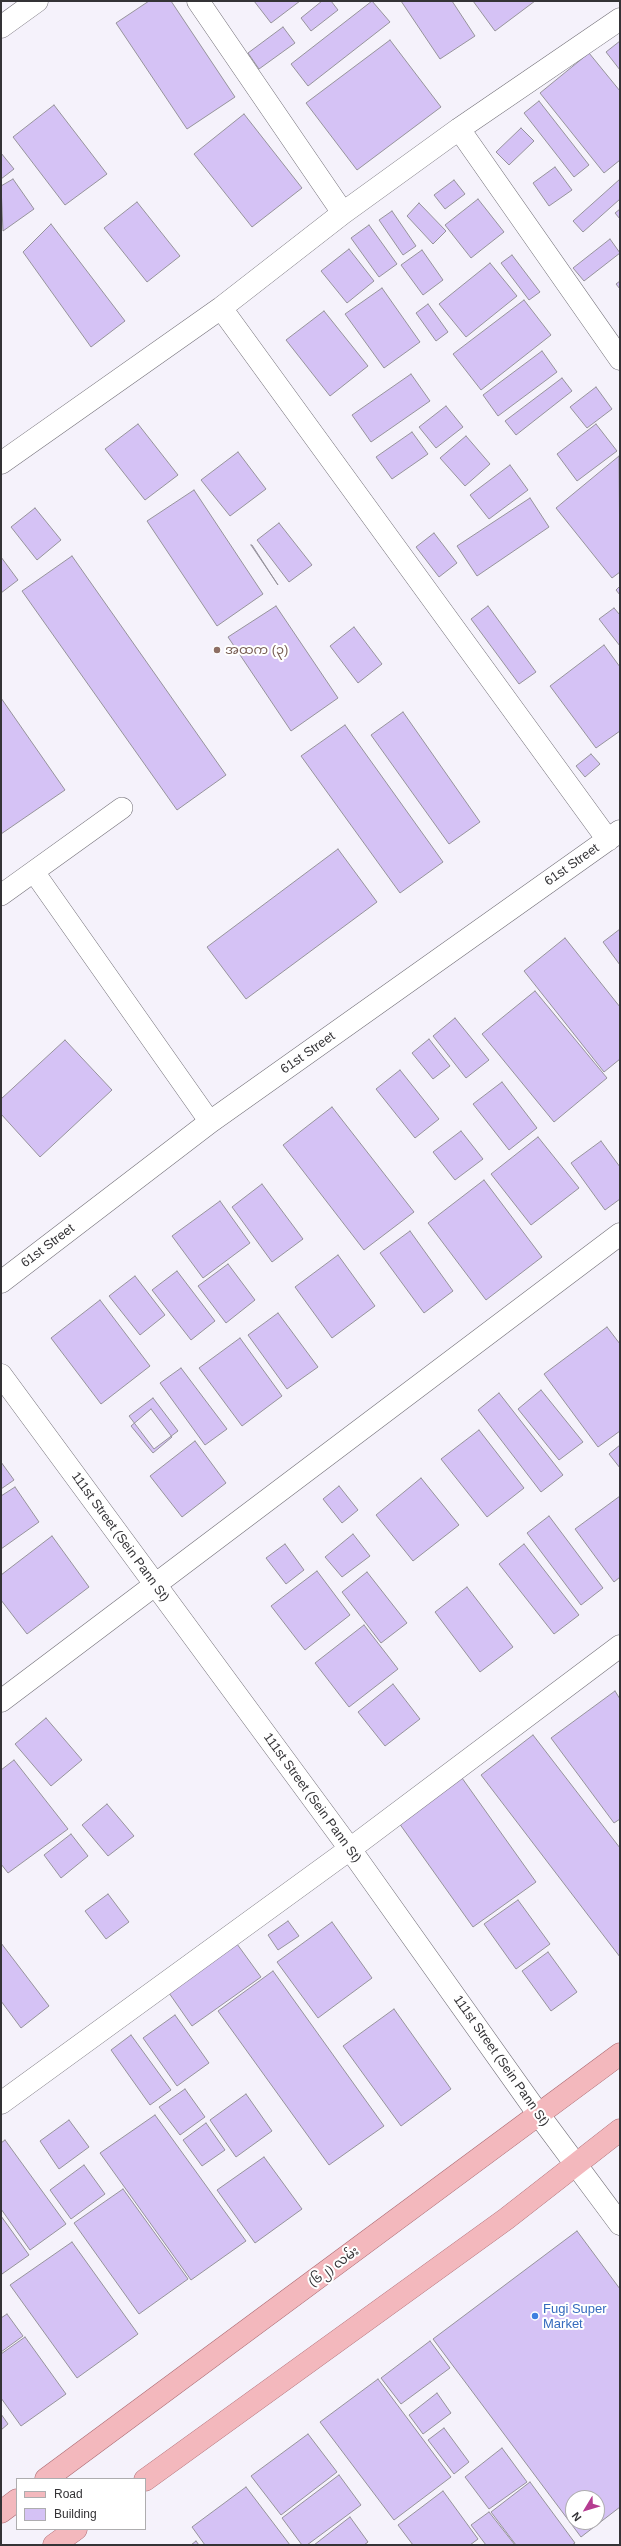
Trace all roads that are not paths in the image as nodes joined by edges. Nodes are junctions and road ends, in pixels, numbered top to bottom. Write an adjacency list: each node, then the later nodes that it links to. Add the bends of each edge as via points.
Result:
1 (37, 1): 4 (street)
2 (198, 1): 6 (street)
3 (620, 19): 5 (street)
4 (1, 27)
5 (459, 129): 6 (street); 8 (street)
6 (343, 213): 7 (street)
7 (221, 308): 9 (street); 11 (street)
8 (620, 359)
9 (1, 463)
10 (122, 808): 12 (lane)
11 (614, 836): 14 (street, 61st Street)
12 (34, 872): 13 (lane); 14 (lane)
13 (1, 895)
14 (210, 1122): 16 (street, 61st Street)
15 (620, 1234): 18 (street)
16 (1, 1282)
17 (1, 1375): 18 (street, 111st Street (Sein Pann St))
18 (156, 1585): 20 (street); 21 (street, 111st Street (Sein Pann St))
19 (620, 1646): 21 (street)
20 (1, 1701)
21 (350, 1848): 23 (street); 24 (street, 111st Street (Sein Pann St))
22 (620, 2054): 24 (main road, (၆၂) လမ်း)
23 (1, 2103)
24 (539, 2115): 26 (street, 111st Street (Sein Pann St)); 28 (main road, (၆၂) လမ်း)
25 (620, 2130): 26 (main road)
26 (575, 2164): 27 (street, 111st Street (Sein Pann St)); 29 (main road, via 506,2219)
27 (620, 2224)
28 (47, 2478)
29 (146, 2479)
30 (16, 2501): 31 (main road)
31 (1, 2512)
32 (75, 2530): 33 (main road)
33 (54, 2545)

